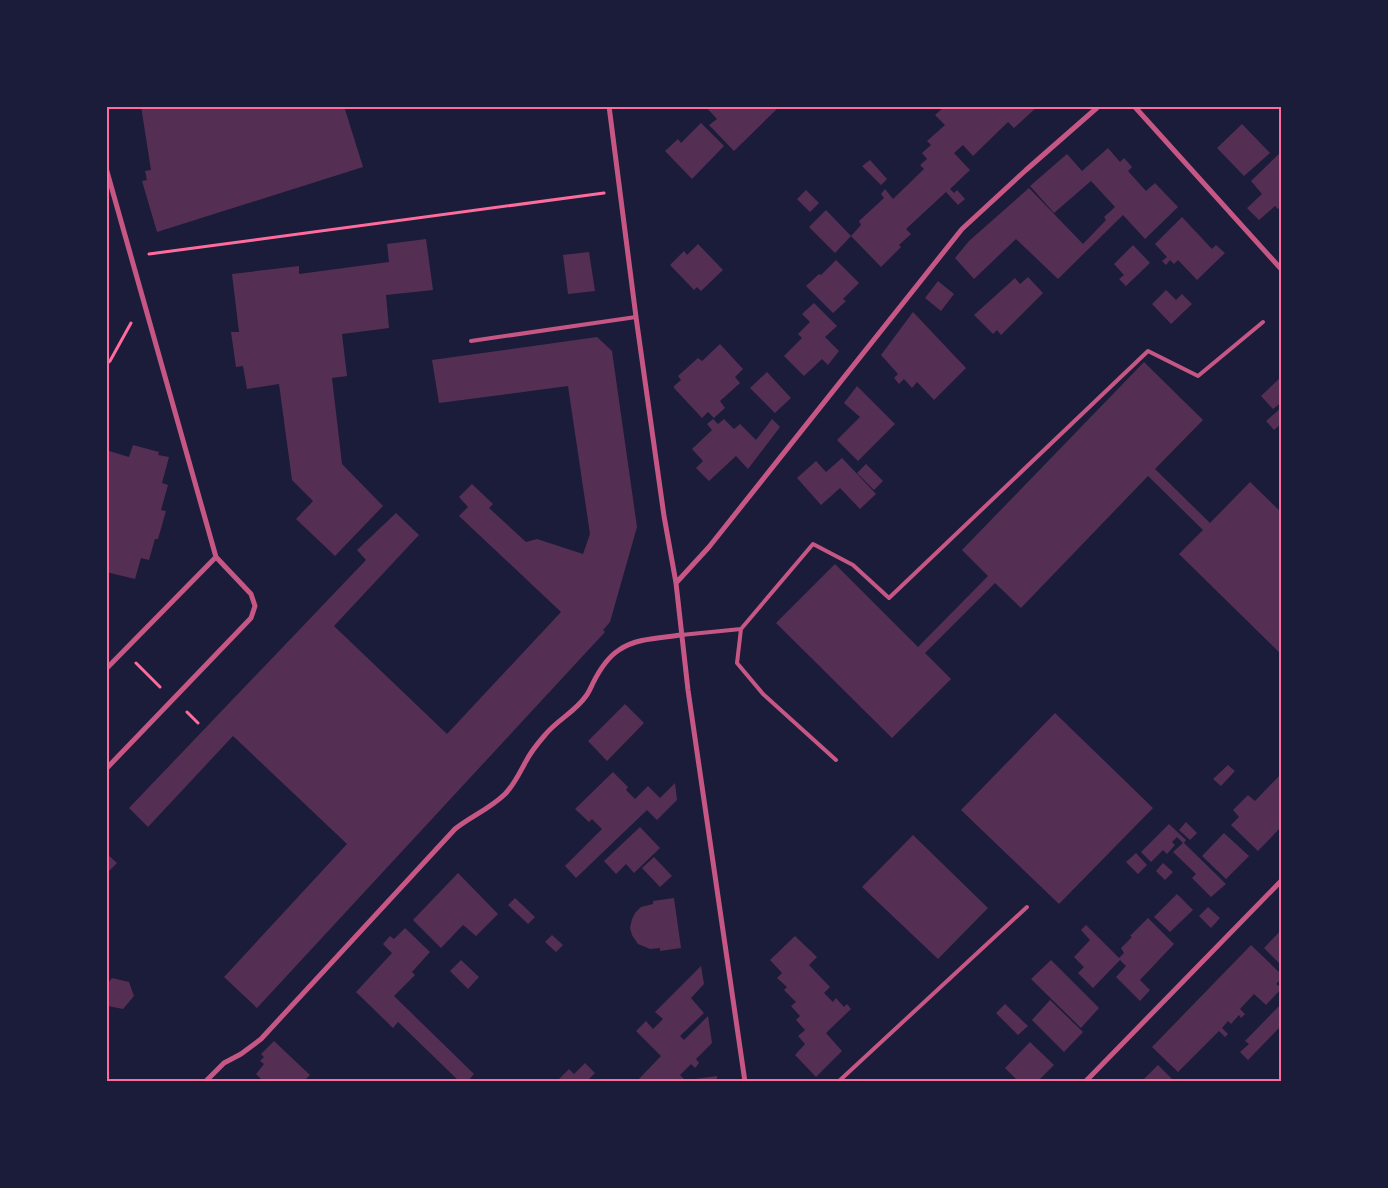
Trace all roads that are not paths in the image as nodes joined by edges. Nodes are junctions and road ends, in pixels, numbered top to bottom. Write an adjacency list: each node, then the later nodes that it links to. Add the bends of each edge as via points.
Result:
1 (609, 106): 6 (street)
2 (1099, 106): 10 (street, via 962,229 709,547)
3 (1134, 106): 5 (street)
4 (106, 168): 9 (street)
5 (1282, 270)
6 (636, 317): 8 (lane); 10 (street)
7 (1263, 322): 11 (lane, via 1198,376 1148,350 889,598 853,565 813,544)
8 (471, 341)
9 (216, 556): 13 (street); 15 (street, via 251,594 255,606 251,618)
10 (676, 583): 12 (street)
11 (741, 629): 12 (lane); 14 (lane, via 737,663 763,694)
12 (681, 635): 18 (street, via 634,642 618,650 606,662 577,707 545,734 504,795 455,829 261,1039 224,1063); 19 (street)
13 (106, 669)
14 (836, 760)
15 (106, 769)
16 (1282, 880): 21 (street)
17 (1027, 908): 20 (lane)
18 (205, 1082)
19 (746, 1082)
20 (838, 1082)
21 (1086, 1082)

